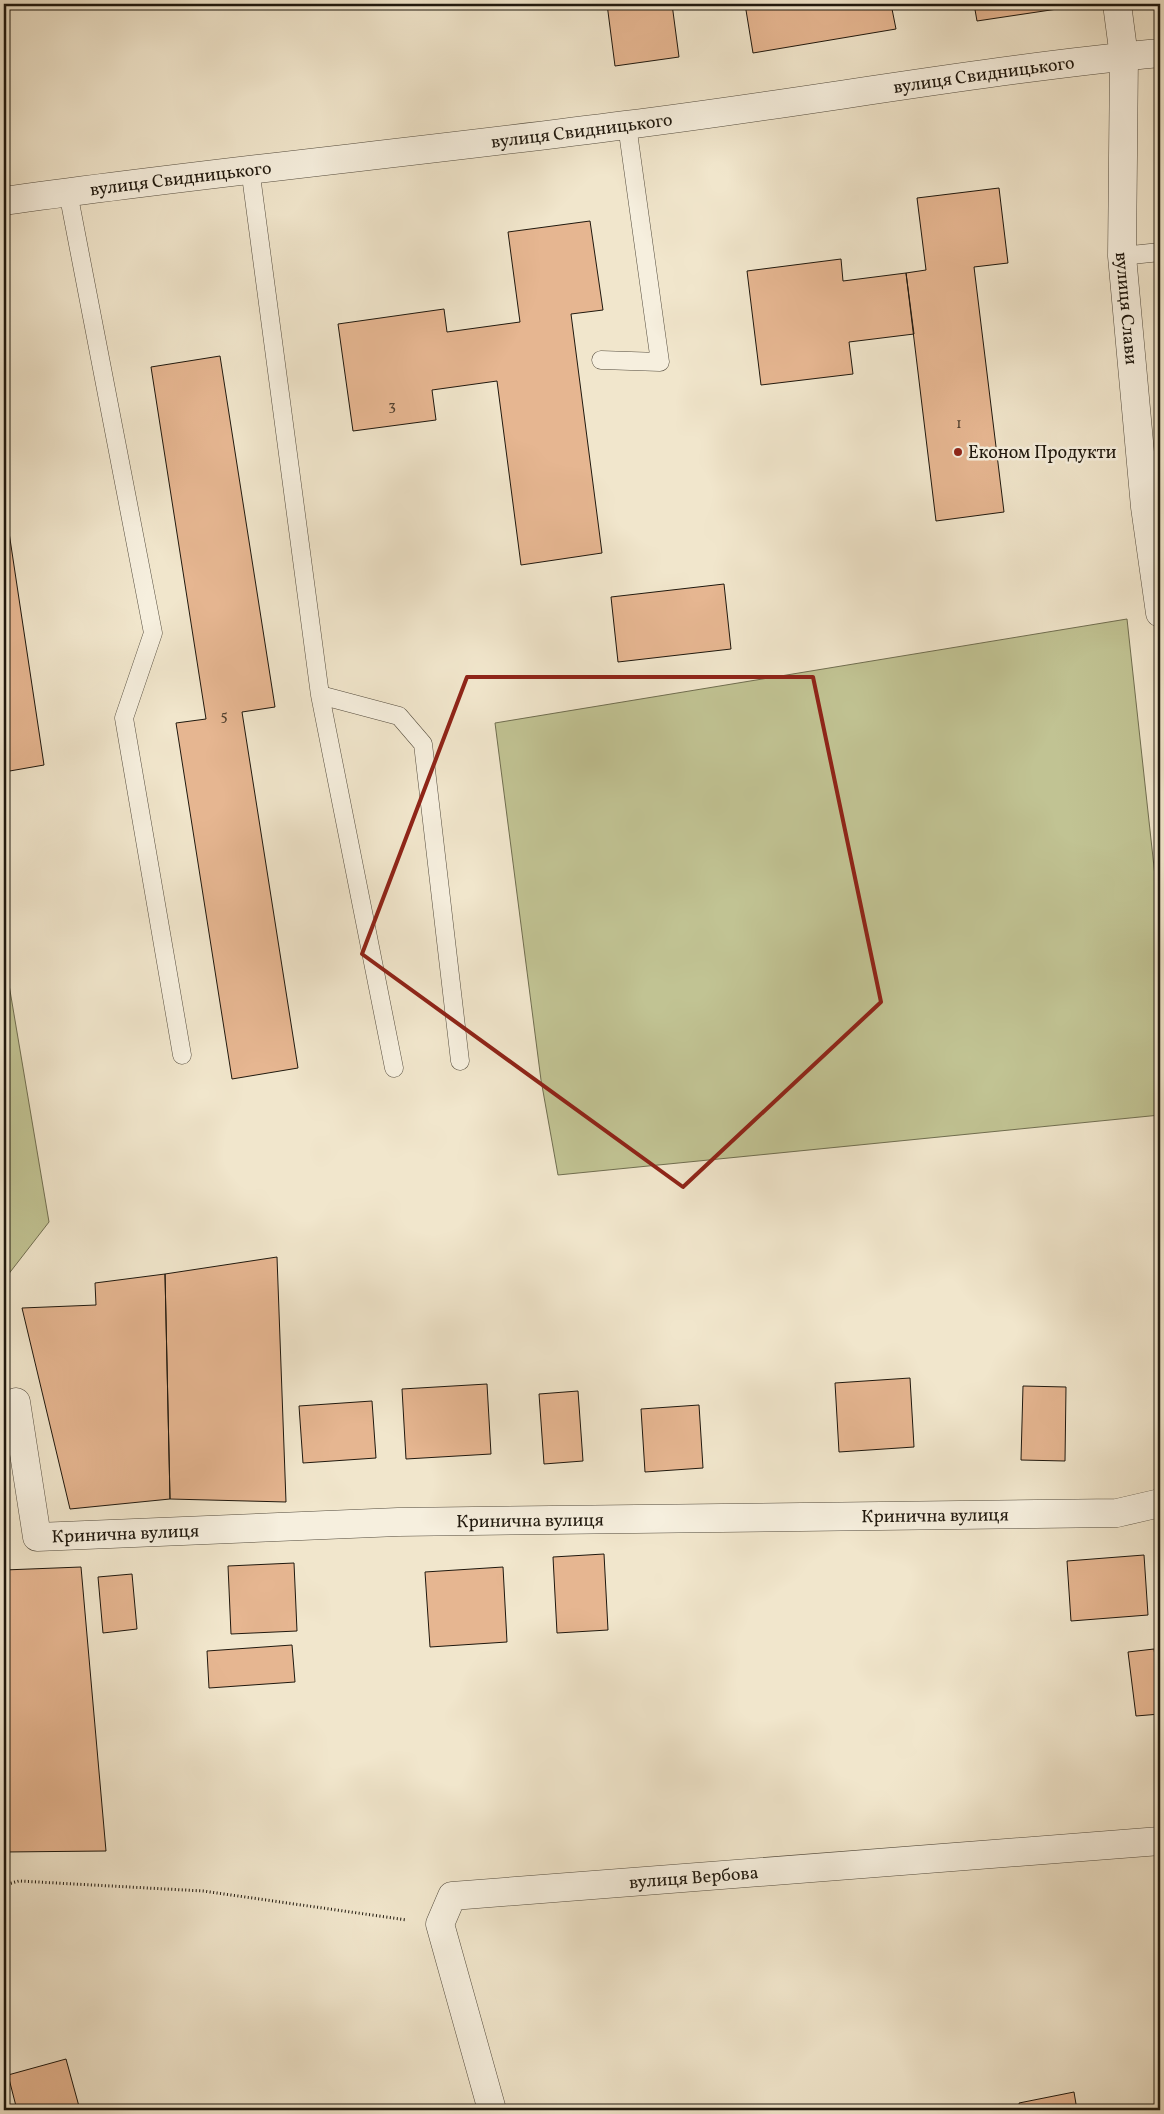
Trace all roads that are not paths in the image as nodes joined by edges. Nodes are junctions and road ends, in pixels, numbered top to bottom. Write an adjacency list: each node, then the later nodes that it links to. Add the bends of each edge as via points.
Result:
1 (1117, 4): 3 (street, вулиця Слави)
2 (1160, 53): 3 (street, вулиця Свидницького)
3 (1124, 57): 4 (street, вулиця Свидницького); 9 (street, вулиця Слави)
4 (627, 125): 5 (street, вулиця Свидницького); 10 (lane, via 660,362)
5 (250, 168): 6 (street, вулиця Свидницького); 13 (lane)
6 (68, 192): 7 (street, вулиця Свидницького); 14 (lane, via 153,633 124,718)
7 (4, 200)
8 (1160, 252): 9 (lane)
9 (1122, 256): 11 (street, вулиця Слави)
10 (601, 360)
11 (1153, 506): 12 (street, вулиця Слави)
12 (1160, 613)
13 (320, 695): 15 (lane, via 399,716 423,744); 16 (lane)
14 (182, 1055)
15 (460, 1061)
16 (394, 1068)
17 (16, 1402): 18 (street, Кринична вулиця, via 36,1536 398,1522 1117,1513)
18 (1160, 1503)
19 (1160, 1841): 20 (street, вулиця Вербова, via 452,1896 440,1924)
20 (492, 2110)

